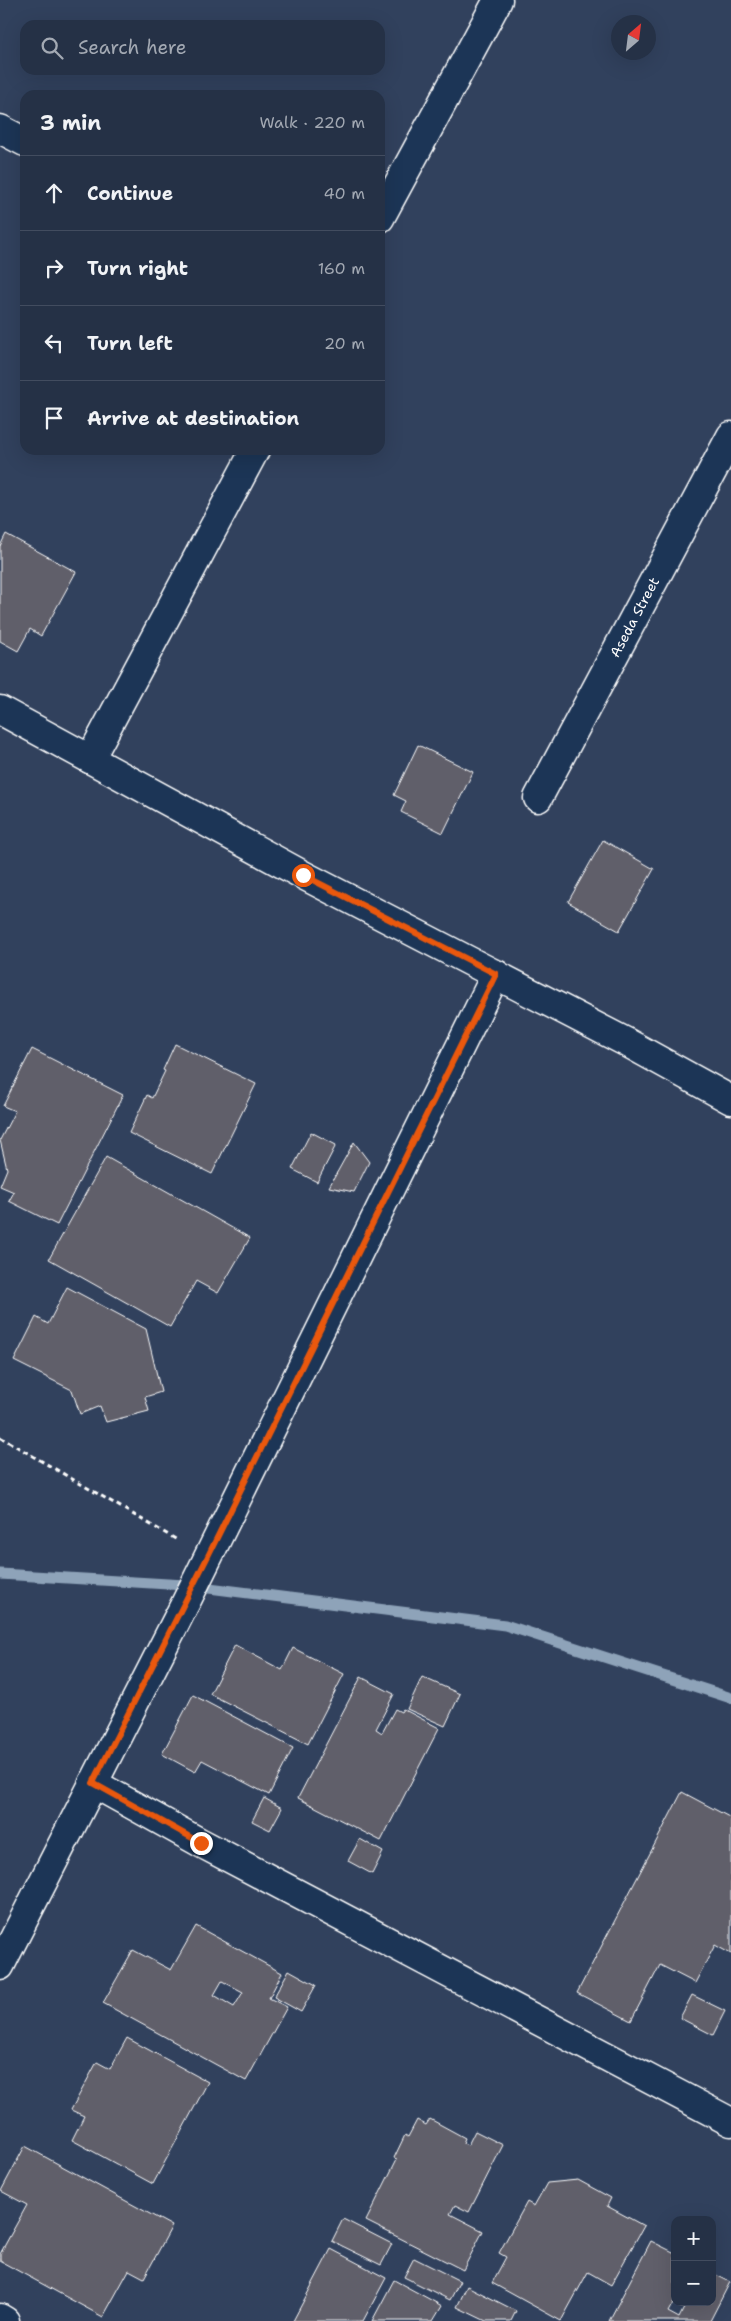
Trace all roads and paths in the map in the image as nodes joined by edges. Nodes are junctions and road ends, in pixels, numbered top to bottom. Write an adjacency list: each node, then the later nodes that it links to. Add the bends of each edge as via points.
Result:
1 (498, 0): 4 (street)
2 (0, 129): 3 (street)
3 (20, 139)
4 (385, 209)
5 (731, 436): 9 (street, Aseda Street)
6 (252, 455): 8 (street)
7 (0, 710): 8 (street)
8 (90, 759): 10 (street, via 303,875)
9 (538, 798)
10 (496, 974): 11 (street); 13 (street)
11 (731, 1100)
12 (0, 1437): 13 (path)
13 (207, 1558): 14 (street)
14 (93, 1783): 15 (street); 16 (street)
15 (0, 1966)
16 (731, 2122)
17 (0, 2318): 18 (street)
18 (5, 2321)

